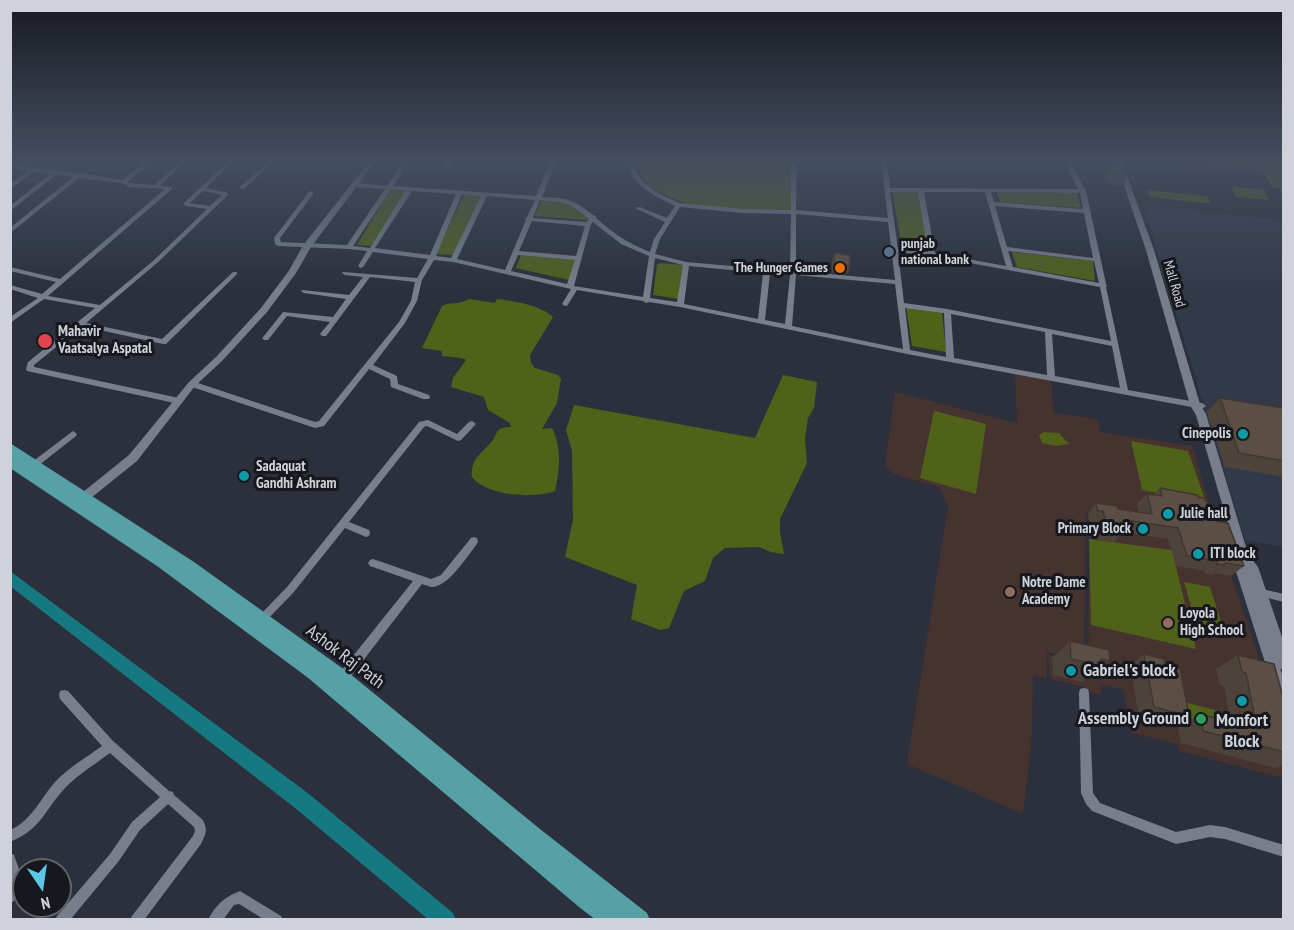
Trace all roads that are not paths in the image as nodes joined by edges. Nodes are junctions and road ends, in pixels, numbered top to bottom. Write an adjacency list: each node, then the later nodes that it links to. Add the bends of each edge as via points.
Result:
1 (42, 205): 31 (street)
2 (149, 205): 55 (street)
3 (195, 205): 22 (street)
4 (214, 205): 22 (street)
5 (302, 205): 32 (street, via 276,240 280,245)
6 (339, 205): 32 (street)
7 (377, 205): 33 (street)
8 (400, 205): 36 (street)
9 (454, 205): 40 (street)
10 (479, 205): 42 (street)
11 (534, 205): 27 (street)
12 (578, 205): 26 (street)
13 (678, 205): 29 (street)
14 (682, 205): 25 (street)
15 (795, 205): 25 (street)
16 (889, 205): 28 (street)
17 (924, 205): 38 (street)
18 (992, 205): 34 (street)
19 (1011, 205): 24 (street)
20 (1086, 205): 24 (street)
21 (1138, 205): 86 (street, Mall Road)
22 (212, 208): 67 (street)
23 (638, 208): 29 (street)
24 (1087, 211): 43 (street)
25 (795, 212): 28 (street); 52 (street)
26 (594, 217): 30 (street); 39 (street, via 615,238)
27 (528, 219): 30 (street); 37 (street)
28 (891, 220): 35 (street)
29 (668, 221): 39 (street)
30 (588, 224): 41 (street)
31 (10, 231)
32 (308, 246): 33 (street); 82 (street, via 264,310)
33 (349, 247): 36 (street)
34 (1004, 249): 43 (street); 47 (street)
35 (894, 250): 38 (street); 56 (street)
36 (372, 251): 40 (street); 45 (street)
37 (516, 253): 41 (street); 51 (street)
38 (932, 254): 47 (street)
39 (652, 255): 44 (street); 63 (street)
40 (432, 258): 42 (street); 54 (street)
41 (578, 258): 59 (street)
42 (453, 260): 51 (street)
43 (1098, 260): 57 (street)
44 (686, 264): 48 (street); 65 (street)
45 (361, 266)
46 (10, 269): 55 (street)
47 (1010, 269): 57 (street)
48 (767, 270): 52 (street); 71 (street)
49 (235, 273): 72 (street, via 163,342)
50 (345, 273): 53 (street)
51 (507, 273): 59 (street)
52 (793, 273): 56 (street); 73 (street)
53 (368, 275): 54 (street); 62 (street)
54 (419, 280): 80 (street, via 414,301 402,323)
55 (60, 281): 61 (street)
56 (898, 282): 66 (street)
57 (1104, 286): 77 (street)
58 (10, 287): 61 (street)
59 (572, 288): 63 (street); 64 (street)
60 (304, 291): 62 (street)
61 (43, 297): 67 (street); 70 (street)
62 (352, 298): 69 (street)
63 (646, 302): 65 (street)
64 (565, 304)
65 (680, 305): 71 (street)
66 (902, 305): 68 (street); 78 (street)
67 (101, 307): 72 (street)
68 (947, 311): 74 (street); 79 (street)
69 (335, 320): 75 (street); 76 (street, via 285,314)
70 (10, 321)
71 (761, 321): 73 (street)
72 (81, 324): 85 (street, via 31,364 30,369)
73 (788, 327): 78 (street)
74 (1048, 331): 77 (street); 81 (street)
75 (324, 334)
76 (266, 338)
77 (1115, 344): 83 (street)
78 (907, 352): 79 (street)
79 (950, 359): 81 (street)
80 (369, 366): 82 (street, via 318,426); 84 (street, via 394,378 394,385)
81 (1052, 378): 83 (street)
82 (192, 384): 85 (street)
83 (1125, 392): 86 (street)
84 (426, 397)
85 (179, 401): 92 (street, via 133,458)
86 (1199, 408): 98 (street, Mall Road, via 1243,556 1239,562)
87 (472, 424): 93 (street, via 458,438 426,422 422,424)
88 (73, 434): 91 (street)
89 (10, 448): 91 (main road, Ashok Raj Path)
90 (10, 461): 92 (main road, Ashok Raj Path)
91 (35, 464): 92 (main road, Ashok Raj Path)
92 (81, 500): 100 (main road, Ashok Raj Path, via 162,561)
93 (345, 524): 94 (street); 100 (street)
94 (366, 533)
95 (474, 541): 97 (street, via 441,581)
96 (373, 563): 97 (street)
97 (420, 579): 103 (street)
98 (1259, 596): 99 (street); 101 (street)
99 (1284, 598)
100 (257, 623): 103 (main road, Ashok Raj Path)
101 (1275, 641): 102 (street); 104 (street)
102 (1284, 664)
103 (338, 683): 116 (main road, Ashok Raj Path, via 586,900); 117 (main road, Ashok Raj Path)
104 (1281, 685): 107 (street)
105 (1084, 693): 111 (street, via 1087,792 1096,807 1176,838 1210,831)
106 (64, 695): 108 (street)
107 (1284, 700)
108 (111, 746): 109 (street); 110 (street, via 68,778 27,828)
109 (169, 796): 112 (street, via 136,826); 113 (street, via 190,814 201,831 185,858)
110 (10, 836)
111 (1284, 851)
112 (61, 920)
113 (136, 920)
114 (214, 920): 115 (street, via 230,901 240,897)
115 (277, 920)
116 (614, 920)
117 (640, 920)

